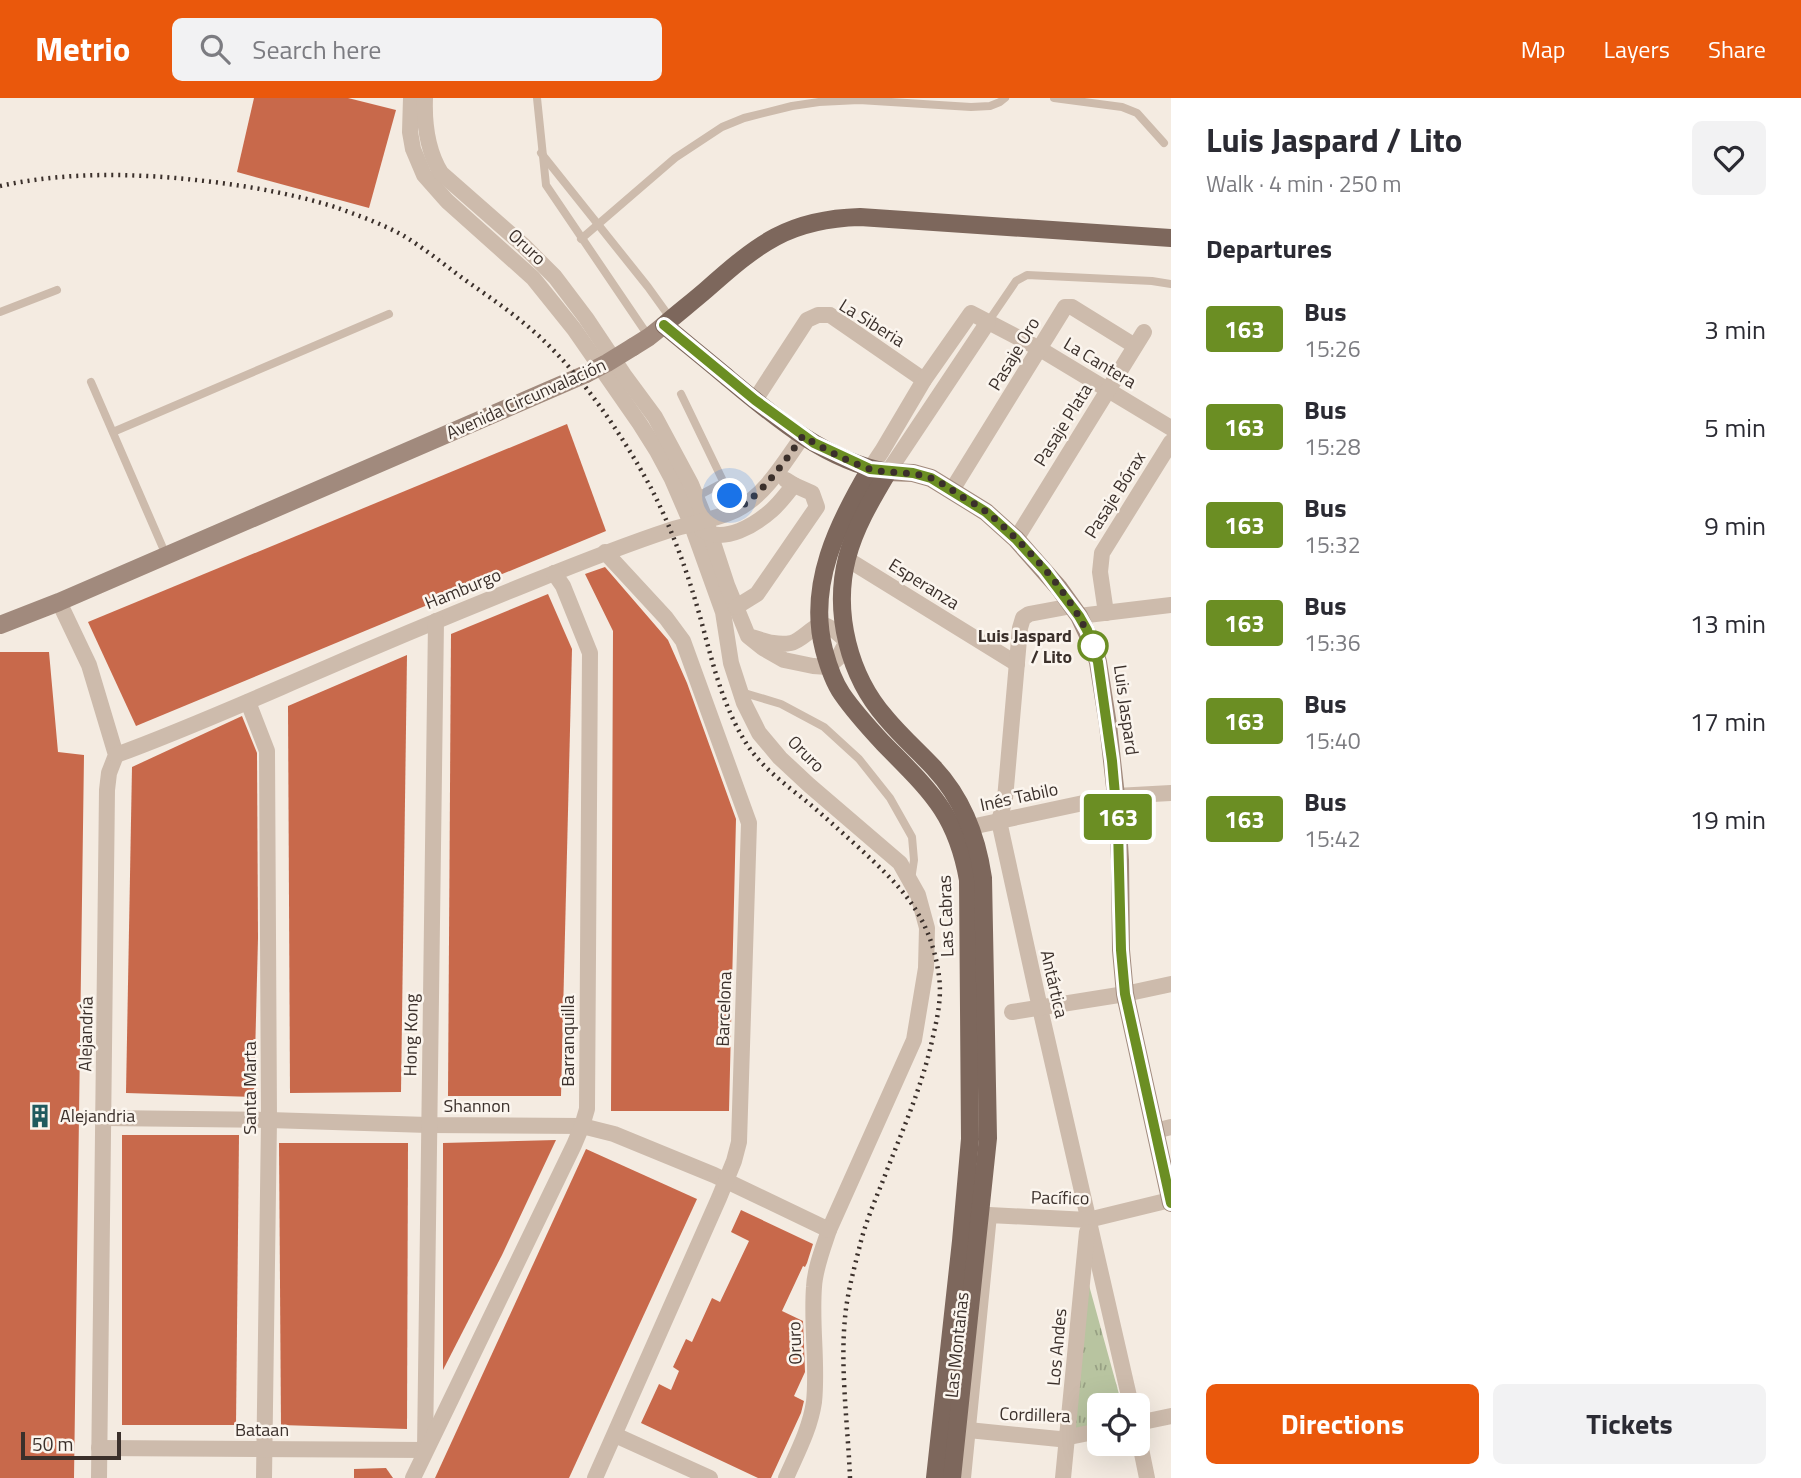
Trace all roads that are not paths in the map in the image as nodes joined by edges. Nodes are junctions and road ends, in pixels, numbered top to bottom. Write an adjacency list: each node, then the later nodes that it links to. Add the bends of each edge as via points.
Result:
1 (411, 98): 38 (street, Oruro, via 410,132 424,175 551,299 640,424)
2 (425, 98): 36 (street, Oruro, via 428,140 441,173 523,245 569,294 655,417)
3 (537, 98): 7 (lane)
4 (1005, 98): 8 (lane, via 990,106 971,107 819,102 744,118 675,158)
5 (1054, 98): 6 (lane, via 1137,113)
6 (1164, 143)
7 (541, 153): 8 (lane); 10 (lane, via 546,185)
8 (598, 225): 10 (lane); 16 (lane)
9 (1171, 238): 16 (main road, Avenida Circunvalación, via 860,217 828,219 766,242)
10 (582, 239): 18 (lane)
11 (1171, 284): 17 (lane, via 1027,275 1016,281)
12 (57, 290): 13 (lane)
13 (0, 312)
14 (971, 313): 17 (street, La Cantera); 21 (street, Las Cabras)
15 (389, 314): 27 (lane)
16 (667, 322): 18 (street, Avenida Circunvalación); 25 (main road, Luis Jaspard)
17 (988, 322): 20 (street, La Cantera); 31 (street)
18 (649, 337): 41 (street, Avenida Circunvalación, bridge, via 586,374)
19 (1139, 339): 20 (street, Pasaje Oro, via 1070,306 1063,309); 23 (street, Pasaje Plata)
20 (1040, 349): 23 (street, La Cantera); 35 (street, Pasaje Oro)
21 (924, 380): 25 (street, La Siberia, via 830,315 818,315 807,320); 30 (street, Las Cabras)
22 (91, 382): 27 (lane)
23 (1108, 389): 26 (street, La Cantera); 39 (street, Pasaje Plata)
24 (681, 394): 33 (lane)
25 (755, 400): 28 (main road, Luis Jaspard)
26 (1171, 428)
27 (113, 432): 41 (lane)
28 (803, 436): 30 (main road, Luis Jaspard); 32 (street, Hamburgo)
29 (1171, 442): 48 (street, Pasaje Bórax, via 1102,553)
30 (870, 469): 31 (main road, Luis Jaspard); 51 (main road, Las Cabras, via 844,516 823,574)
31 (888, 472): 35 (street, Luis Jaspard, via 921,475); 42 (main road)
32 (775, 475): 34 (street); 37 (street, Hamburgo)
33 (724, 482): 36 (lane); 37 (lane)
34 (794, 485): 38 (street, via 773,509 730,534); 46 (street, via 812,493 817,507 757,594)
35 (952, 490): 39 (street, Luis Jaspard)
36 (696, 497): 38 (street, Oruro)
37 (737, 510): 38 (street, Hamburgo)
38 (703, 527): 40 (street, Hamburgo); 46 (street); 56 (street, Oruro)
39 (1016, 539): 47 (street, Luis Jaspard)
40 (605, 552): 43 (street, Hamburgo); 73 (street, Barcelona, via 683,641 749,823 739,1142)
41 (166, 555): 44 (street, Avenida Circunvalación)
42 (847, 559): 53 (main road, via 842,592); 54 (street, Esperanza)
43 (554, 573): 49 (street, Hamburgo); 71 (street, Barranquilla, via 590,653 587,1109)
44 (59, 602): 50 (street, Avenida Circunvalación); 58 (street, via 89,665)
45 (1171, 606): 48 (street)
46 (736, 607): 52 (street)
47 (1075, 611): 48 (street); 54 (street, Antártica, via 1023,618); 60 (street, Luis Jaspard, via 1098,662)
48 (1106, 613)
49 (436, 621): 57 (street, Hamburgo); 70 (street, Hong Kong)
50 (0, 625)
51 (818, 625): 52 (street, via 793,643 769,643); 53 (street); 55 (main road, Las Cabras)
52 (748, 636): 55 (street, via 784,660)
53 (846, 641): 55 (street); 62 (main road, via 875,704 946,783)
54 (1017, 664): 61 (street, Antártica)
55 (828, 667): 95 (main road, Las Cabras, via 842,694 948,817 968,880 970,1139)
56 (741, 692): 63 (street, Oruro, via 759,733 780,758 900,863); 63 (lane, via 781,704 824,727 859,759 890,798 912,837)
57 (248, 702): 58 (street, Hamburgo); 69 (street, Santa Marta, via 267,751)
58 (116, 755): 68 (street, Alejandría, via 107,790)
59 (1171, 793): 60 (street, Inés Tabilo)
60 (1116, 796): 61 (street, Inés Tabilo); 65 (street, Luis Jaspard)
61 (999, 821): 62 (street, Inés Tabilo); 66 (street, Antártica)
62 (971, 827): 96 (main road, via 984,878 988,1138)
63 (911, 880): 77 (street, Oruro, via 927,928 926,968 914,1040)
64 (1171, 984): 65 (street)
65 (1125, 994): 66 (street); 72 (street, Luis Jaspard)
66 (1040, 1008): 67 (street); 76 (street, Antártica)
67 (1012, 1012)
68 (104, 1118): 69 (street, Shannon); 85 (street, Alejandría)
69 (269, 1119): 70 (street, Shannon); 86 (street, Santa Marta)
70 (428, 1125): 71 (street, Shannon); 87 (street, Hong Kong)
71 (582, 1126): 73 (street, Shannon, via 614,1134); 87 (street, Barranquilla)
72 (1163, 1129): 74 (street, Luis Jaspard)
73 (726, 1181): 77 (street, Shannon); 83 (street, Barcelona)
74 (1171, 1201): 76 (street, Pacífico)
75 (989, 1215): 76 (street, Pacífico); 81 (street, Las Montañas)
76 (1088, 1220): 78 (street, Antártica); 84 (street, Los Andes)
77 (829, 1230): 94 (street, Oruro, via 814,1284 814,1402)
78 (1128, 1393)
79 (1171, 1416): 80 (street)
80 (1150, 1420)
81 (968, 1430): 84 (street, Cordillera); 97 (street, Las Montañas)
82 (1087, 1434): 84 (street, Cordillera)
83 (615, 1435): 92 (street, Barcelona); 93 (street)
84 (1067, 1438): 98 (street, Los Andes)
85 (99, 1448): 86 (street, Bataan); 89 (street, Alejandría)
86 (265, 1449): 87 (street, Bataan); 90 (street, Santa Marta)
87 (425, 1450): 91 (street, Barranquilla)
88 (1142, 1456): 99 (street)
89 (99, 1478)
90 (264, 1478)
91 (413, 1478)
92 (595, 1478)
93 (710, 1478)
94 (786, 1478)
95 (934, 1478)
96 (953, 1478)
97 (963, 1478)
98 (1063, 1478)
99 (1147, 1478)

